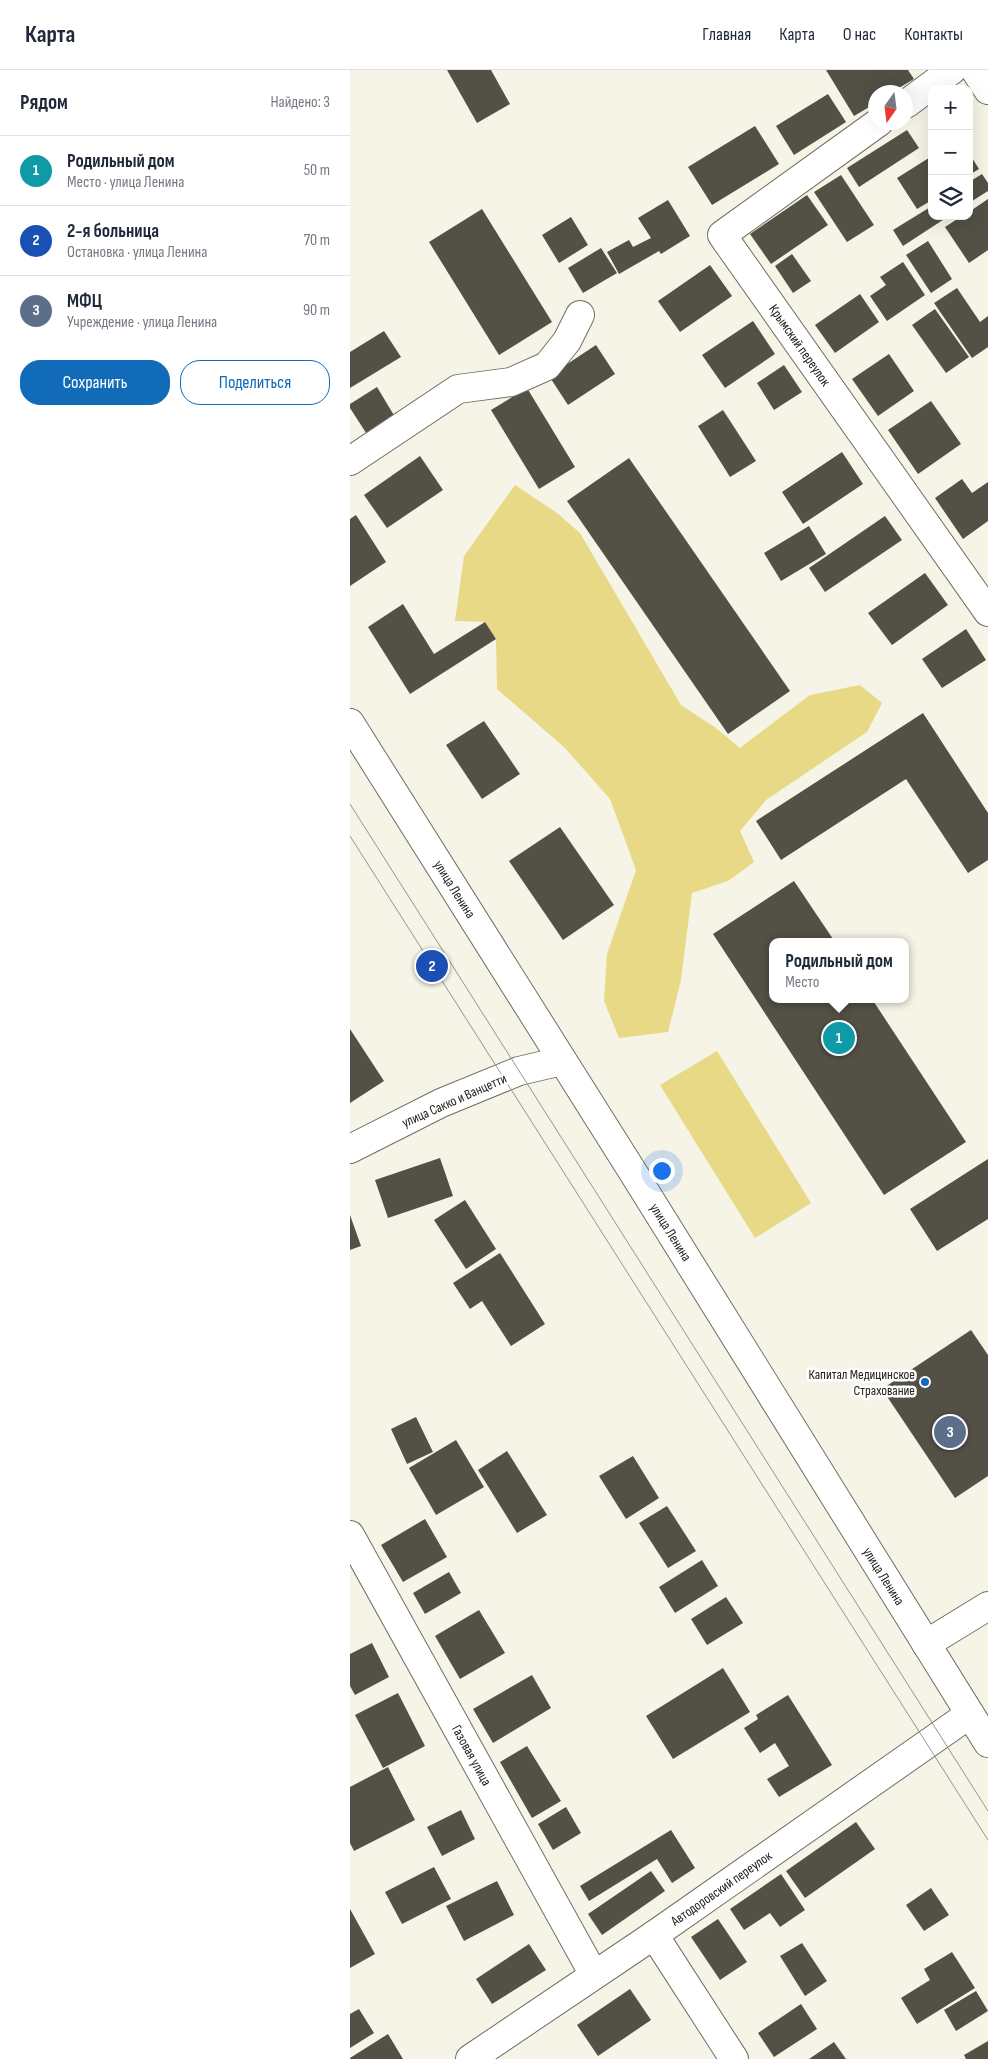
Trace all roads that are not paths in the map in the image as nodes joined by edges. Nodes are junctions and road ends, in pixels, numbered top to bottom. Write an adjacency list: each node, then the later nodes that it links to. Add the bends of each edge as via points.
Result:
1 (952, 70): 4 (street)
2 (975, 70): 3 (street)
3 (988, 90)
4 (913, 99)
5 (868, 130): 8 (street, Крымский переулок, via 722,235)
6 (580, 315): 7 (street, via 567,341 547,366 511,382 458,389)
7 (350, 461)
8 (988, 612)
9 (350, 723): 10 (street, улица Ленина)
10 (562, 1061): 11 (street, улица Сакко и Ванцетти, via 519,1071 441,1103); 14 (street, улица Ленина)
11 (350, 1148)
12 (350, 1535): 18 (street, Газовая улица)
13 (988, 1606): 14 (street)
14 (926, 1644): 15 (street, улица Ленина)
15 (970, 1714): 16 (street, улица Ленина); 17 (street, Автодоровский переулок)
16 (988, 1743)
17 (654, 1935): 18 (street, Автодоровский переулок); 20 (street)
18 (594, 1975): 19 (street, Автодоровский переулок)
19 (470, 2059)
20 (734, 2059)

